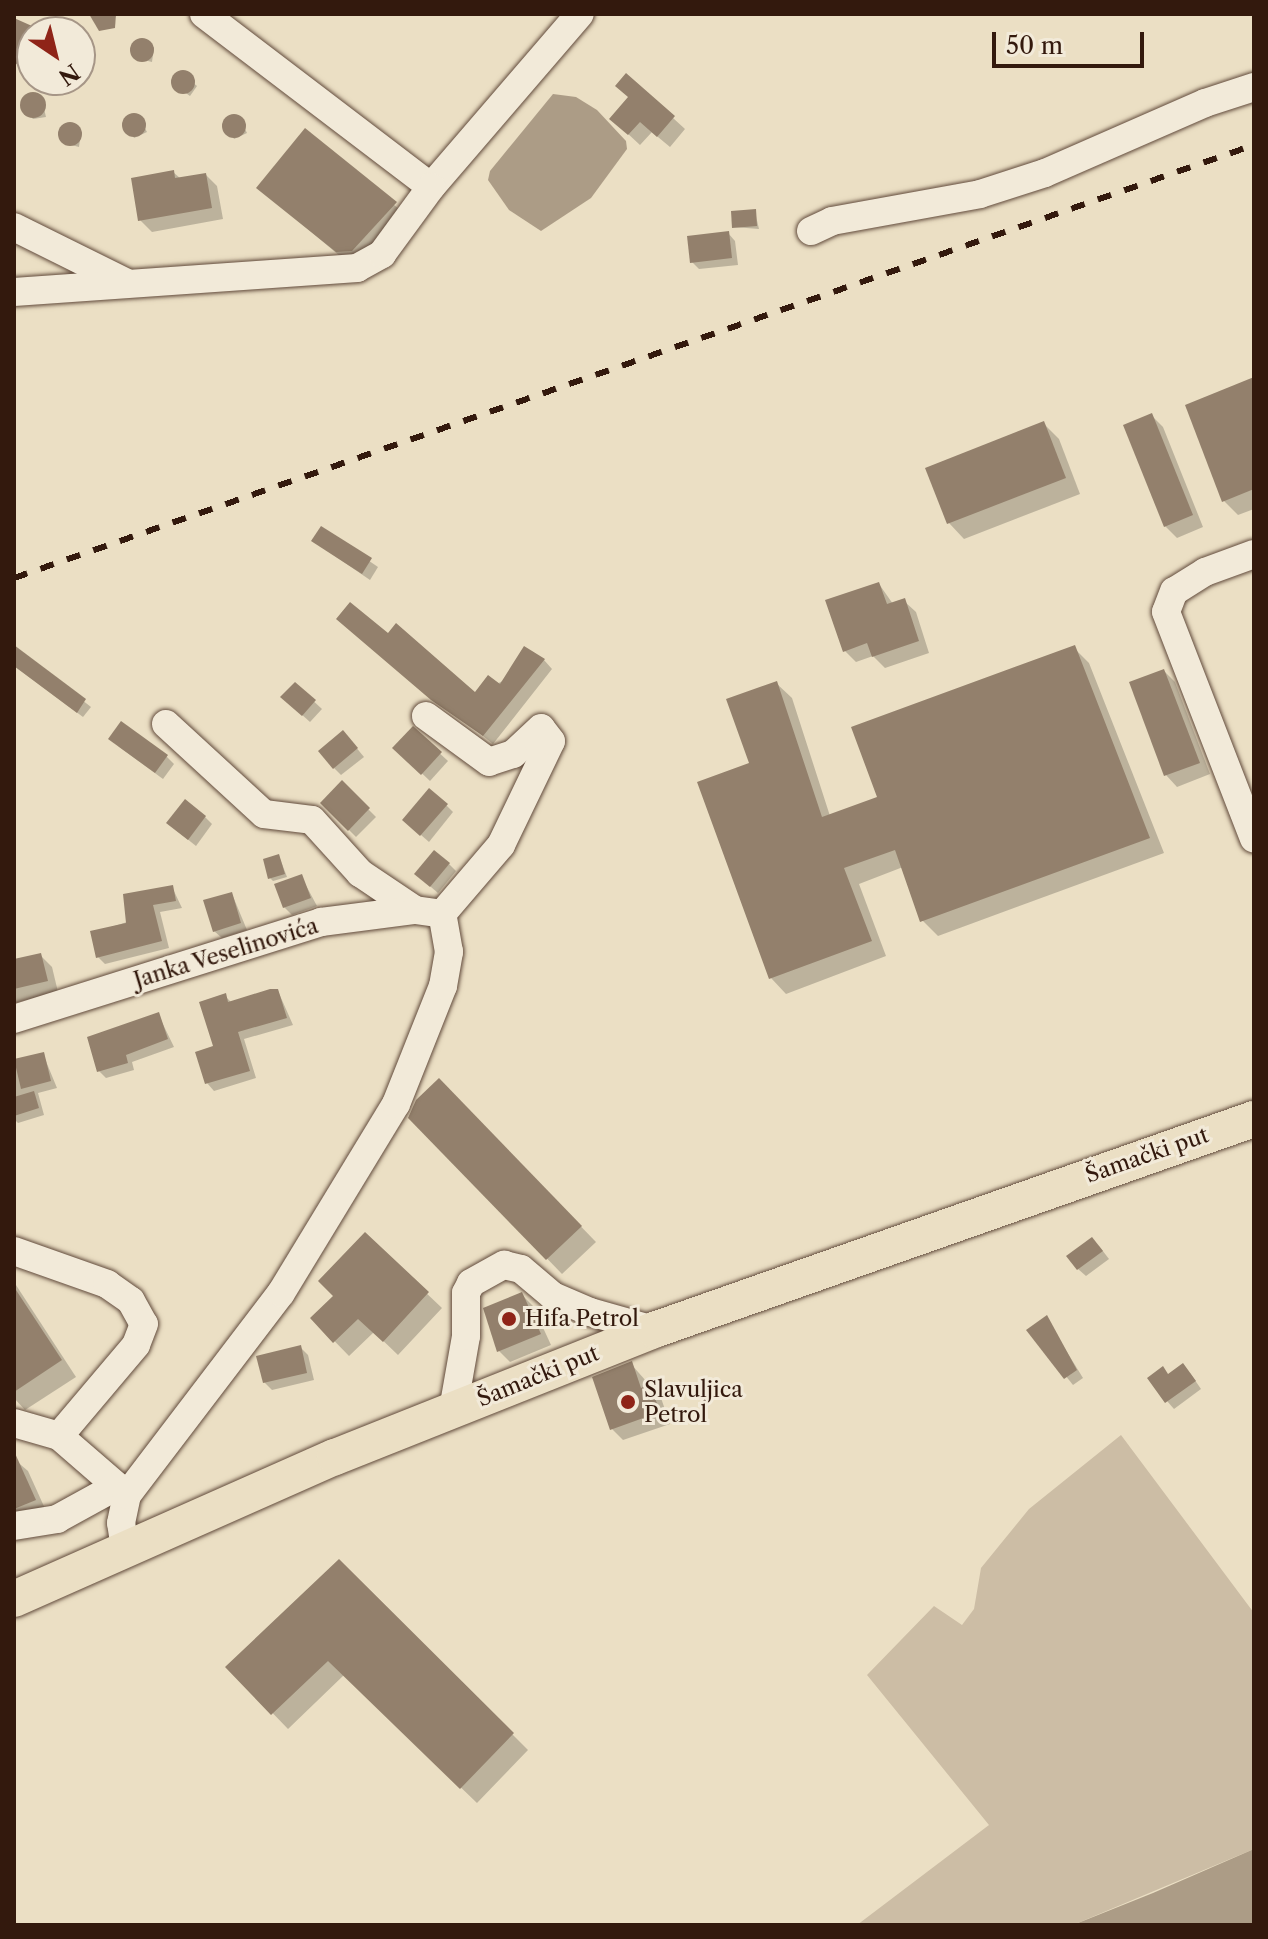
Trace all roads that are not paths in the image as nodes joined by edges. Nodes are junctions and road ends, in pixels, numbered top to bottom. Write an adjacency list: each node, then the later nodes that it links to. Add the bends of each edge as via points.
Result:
1 (204, 14): 4 (street)
2 (580, 14): 4 (street)
3 (1254, 87): 6 (street, via 1032,178 980,194 832,221)
4 (431, 187): 7 (street, via 382,254 357,268)
5 (14, 227): 7 (street)
6 (811, 231)
7 (125, 283): 8 (street)
8 (14, 292)
9 (1254, 554): 12 (street, via 1205,572 1174,591 1166,612)
10 (426, 716): 13 (street, via 489,762 513,754 541,728 551,741 501,845)
11 (166, 724): 13 (street, via 264,814 312,820 360,873)
12 (1254, 839)
13 (428, 912): 14 (street, Janka Veselinovića, via 321,922); 21 (street, via 449,952 443,986 396,1104 281,1293)
14 (14, 1019)
15 (1254, 1119): 17 (main road, Šamački put)
16 (14, 1251): 20 (street, via 107,1284 131,1301 144,1324 136,1345)
17 (654, 1330): 18 (main road, Šamački put); 18 (street, via 553,1296 521,1269 504,1265 471,1283 466,1293 466,1336)
18 (453, 1410): 23 (main road, Šamački put)
19 (14, 1423): 20 (street)
20 (59, 1436): 21 (street)
21 (122, 1490): 22 (street, via 57,1519); 23 (street)
22 (14, 1526)
23 (125, 1548): 24 (main road, Šamački put)
24 (14, 1599)

